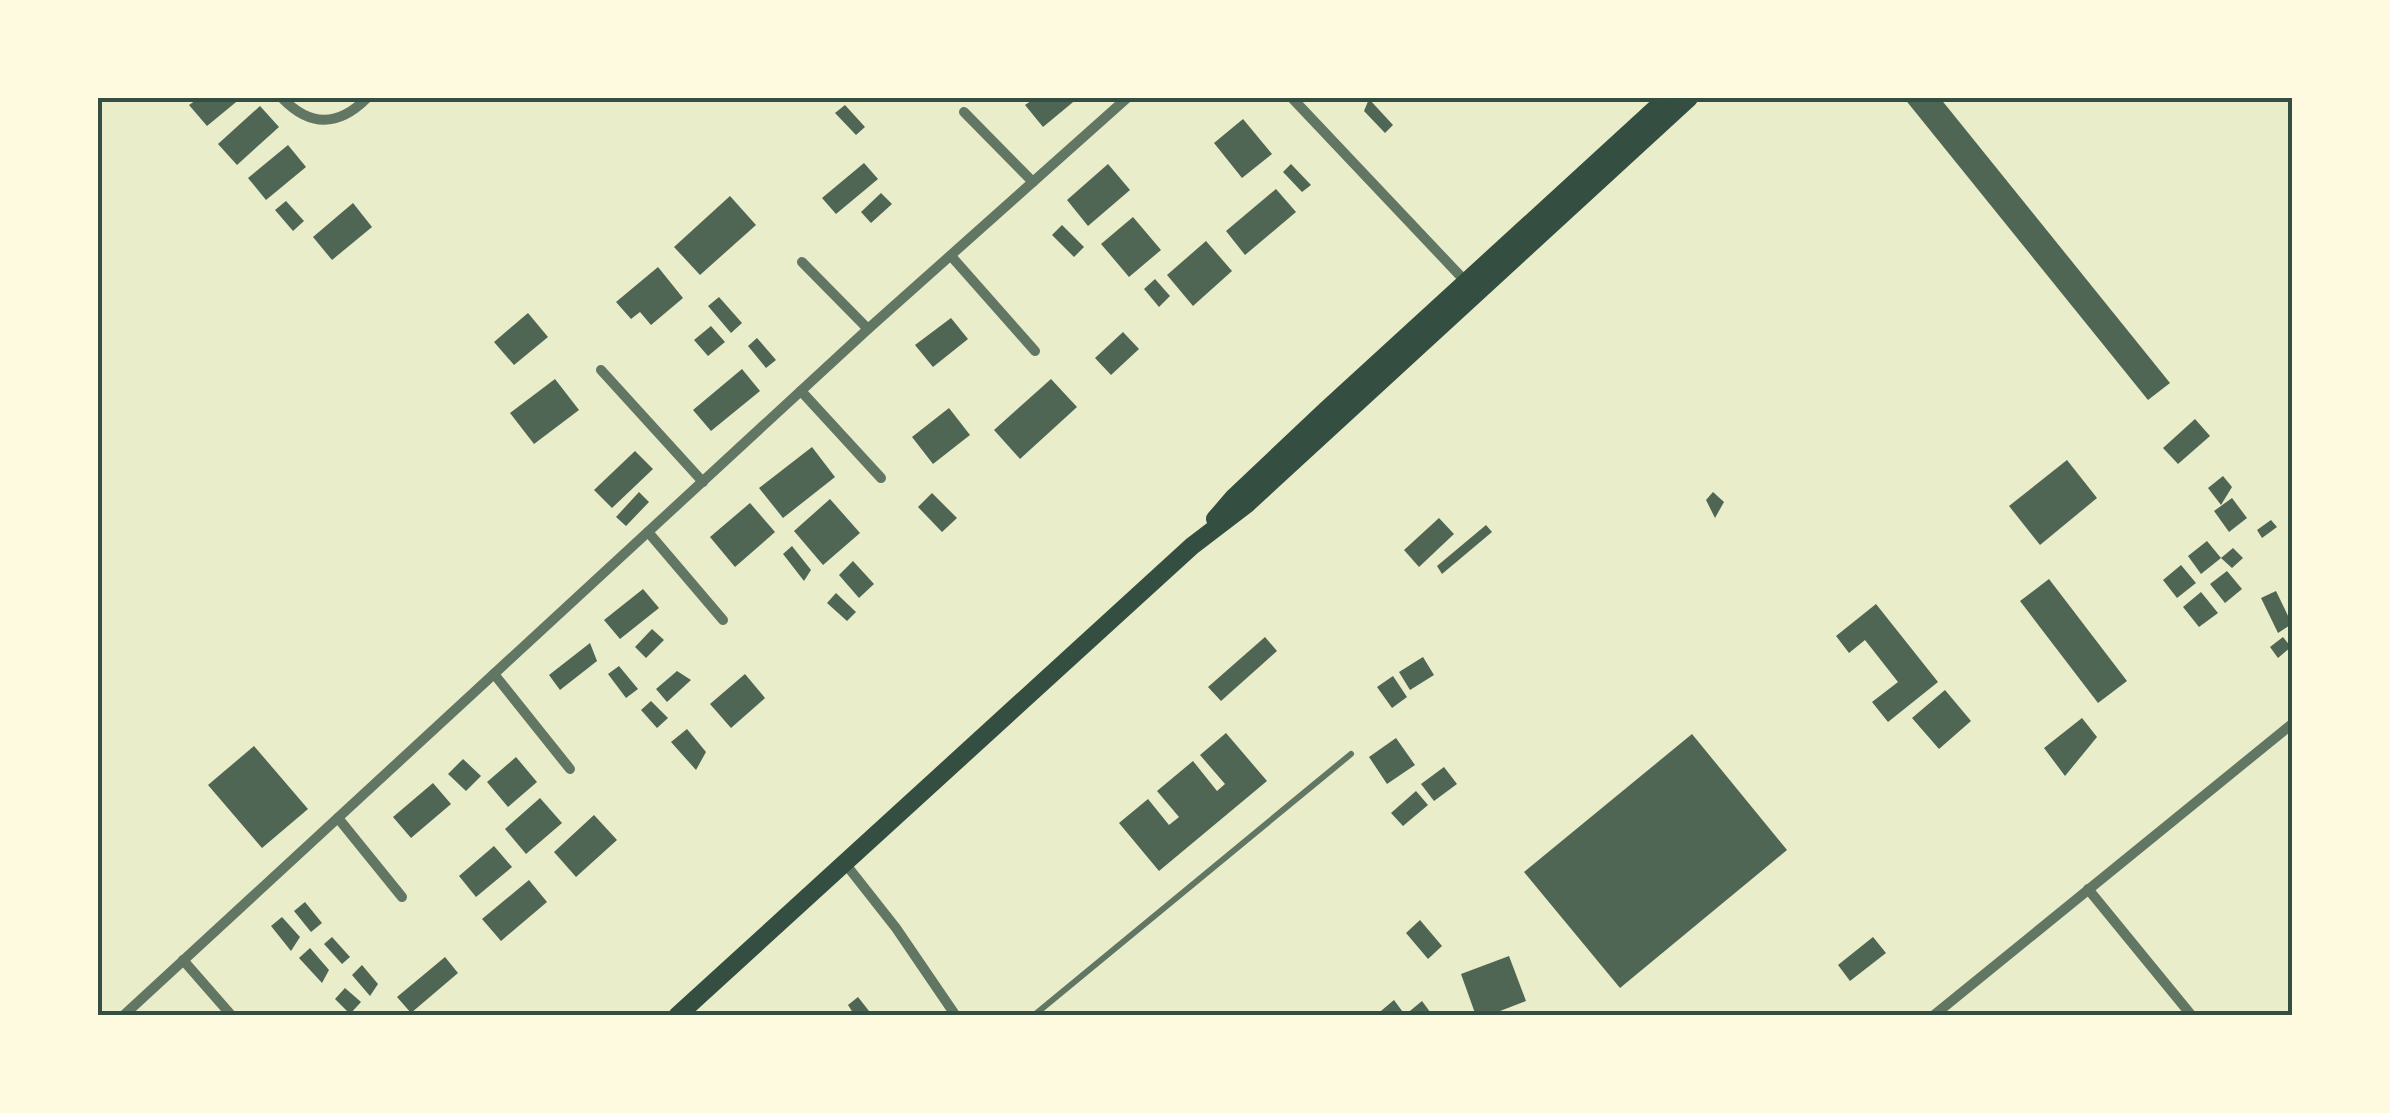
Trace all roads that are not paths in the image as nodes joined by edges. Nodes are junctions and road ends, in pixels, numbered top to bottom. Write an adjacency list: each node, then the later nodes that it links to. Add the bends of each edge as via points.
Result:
1 (282, 98): 2 (street, via 306,118 324,121)
2 (367, 98)
3 (1127, 98): 8 (street)
4 (1292, 98): 11 (street)
5 (1667, 98): 11 (main road)
6 (1689, 98): 11 (main road)
7 (964, 112): 8 (street)
8 (1033, 182): 9 (street)
9 (951, 256): 12 (street); 13 (street)
10 (802, 262): 12 (street)
11 (1472, 289): 25 (main road, via 1247,504 1192,546)
12 (868, 329): 15 (street)
13 (1035, 350)
14 (600, 370): 17 (street)
15 (801, 391): 16 (street); 17 (street)
16 (881, 478)
17 (703, 482): 18 (street)
18 (648, 532): 19 (street); 20 (street)
19 (723, 620)
20 (494, 674): 23 (street); 24 (street)
21 (2292, 724): 26 (street)
22 (1351, 754): 33 (lane)
23 (570, 770)
24 (338, 818): 27 (street); 28 (street)
25 (844, 862): 31 (main road); 32 (street)
26 (2088, 889): 34 (street); 35 (street)
27 (402, 897)
28 (183, 960): 29 (street); 30 (street)
29 (123, 1016)
30 (232, 1016)
31 (677, 1016)
32 (956, 1016)
33 (1033, 1016)
34 (1933, 1016)
35 (2192, 1016)

